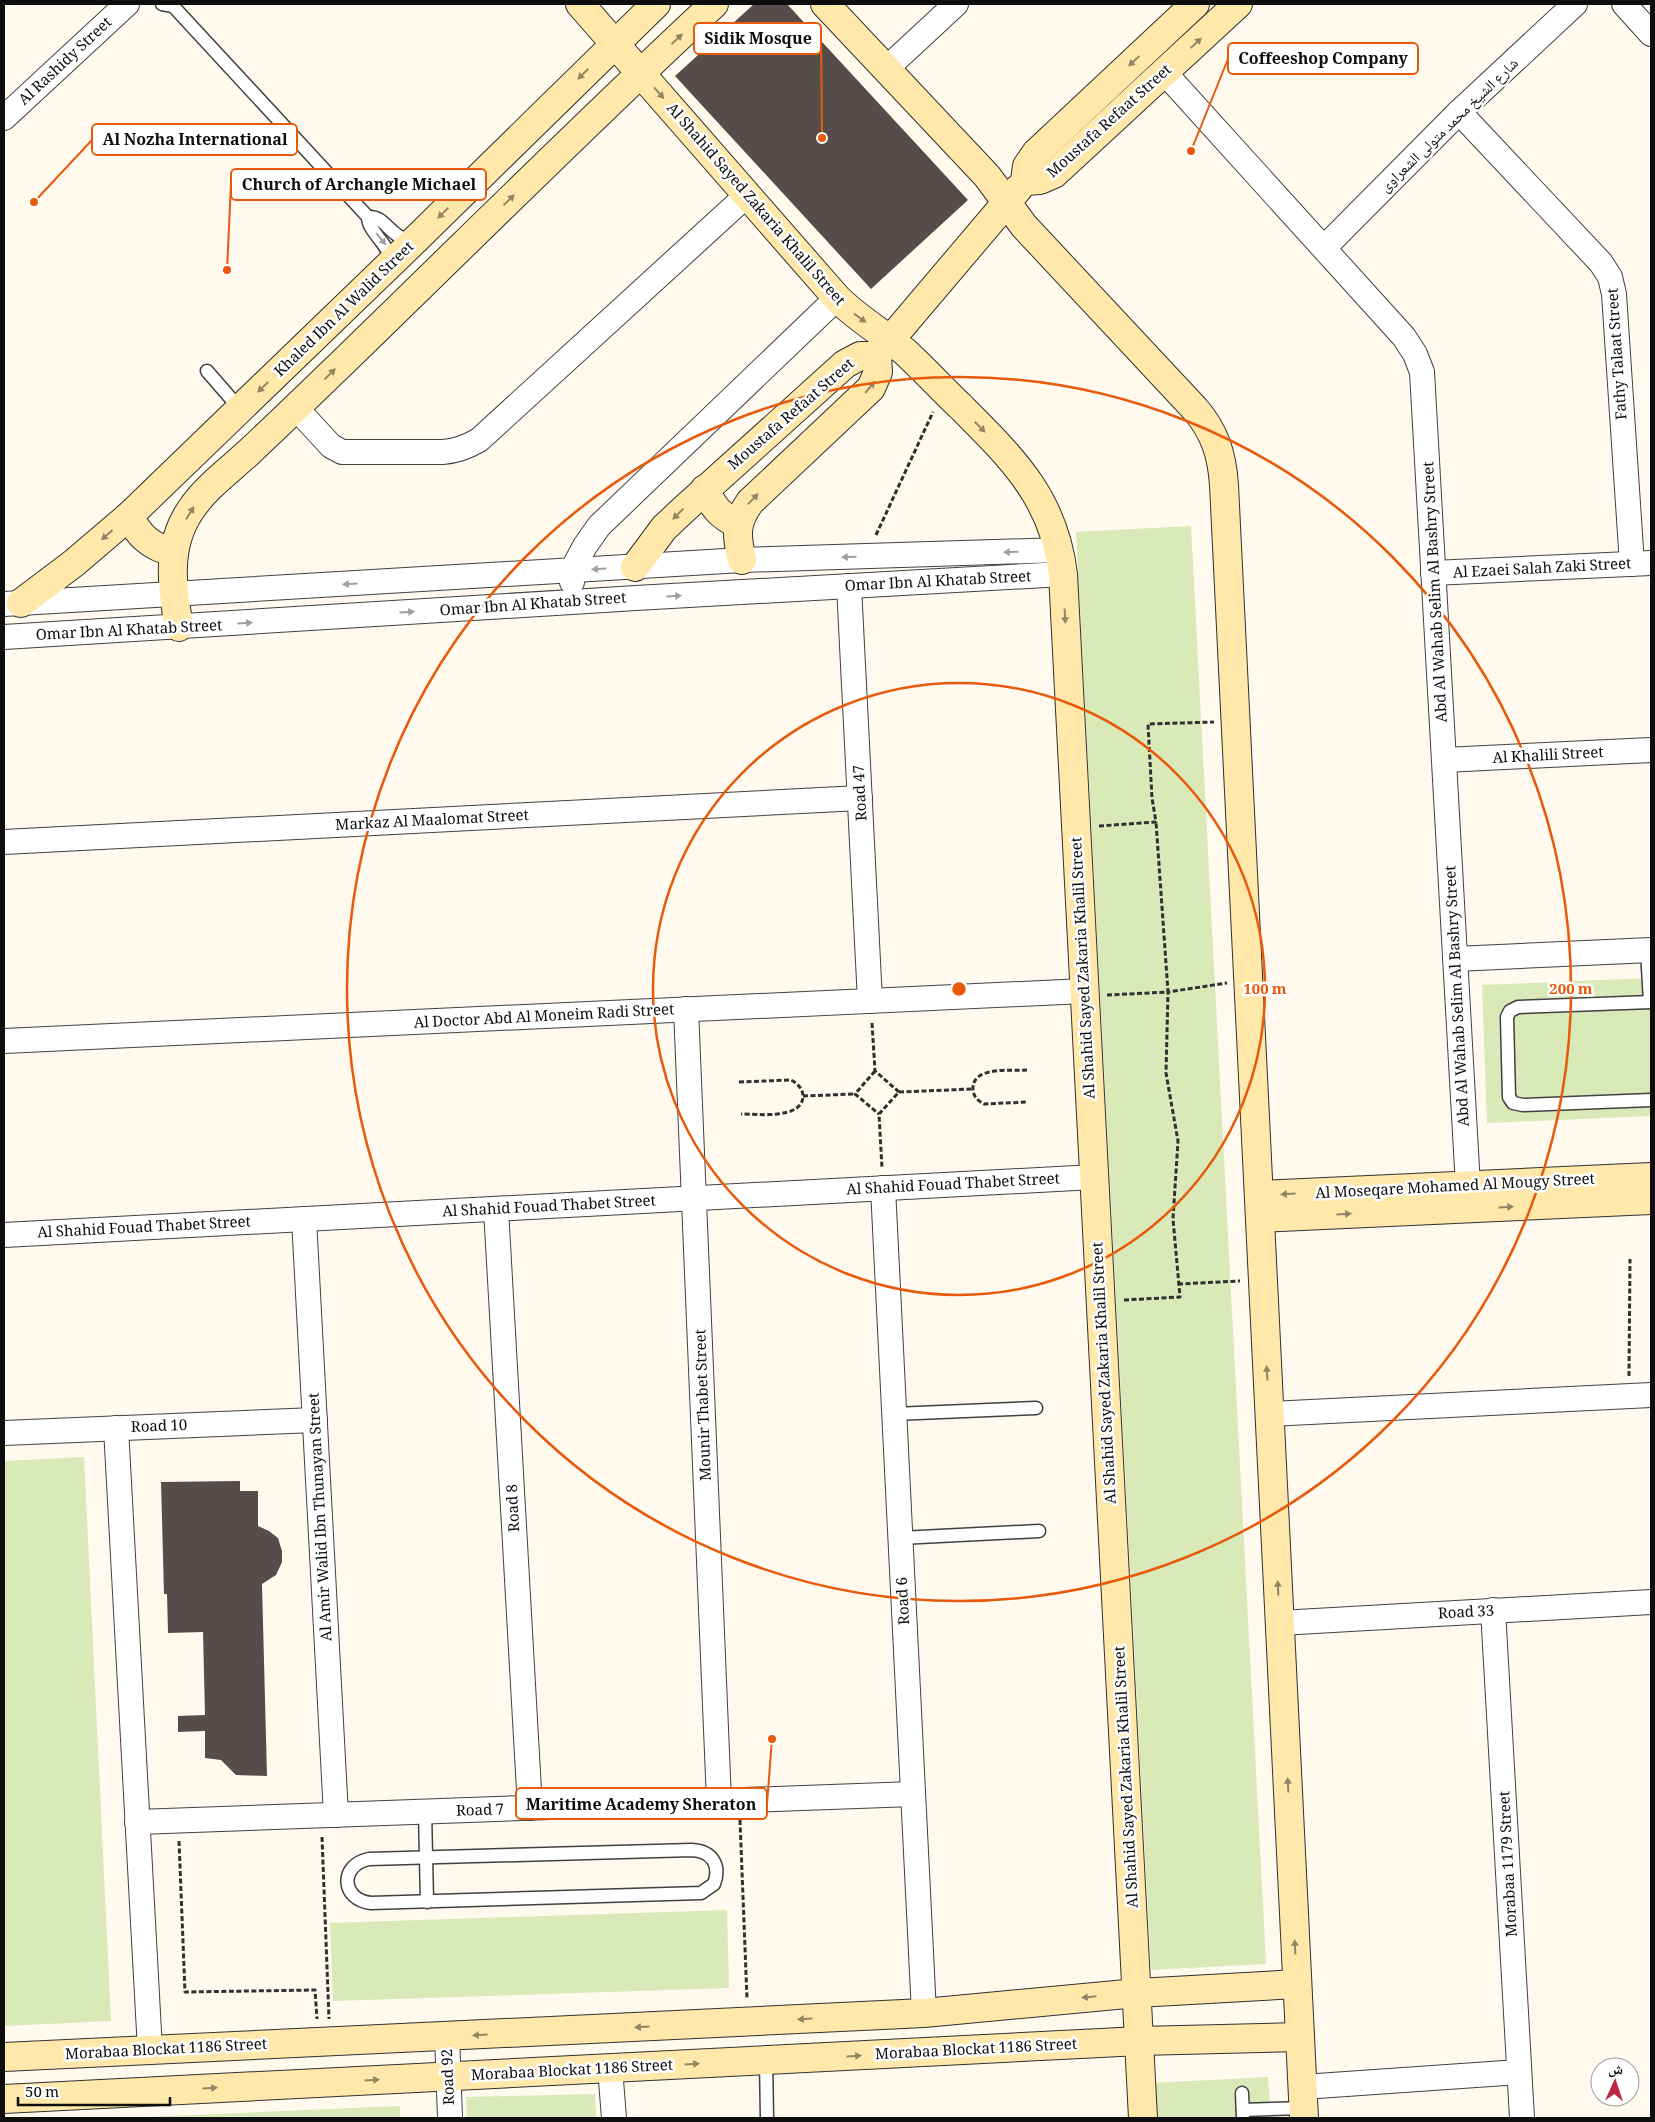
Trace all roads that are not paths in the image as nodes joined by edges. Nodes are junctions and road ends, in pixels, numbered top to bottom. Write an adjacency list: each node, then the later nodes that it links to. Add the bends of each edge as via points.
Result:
1 (127, 4): 18 (street, Al Rashidy Street)
2 (580, 4): 13 (street, Al Shahid Sayed Zakaria Khalil Street)
3 (656, 4): 13 (street, Khaled Ibn Al Walid Street)
4 (714, 4): 15 (street, one-way to 4)
5 (825, 4): 14 (street)
6 (956, 4): 14 (street)
7 (1195, 4): 19 (street, Moustafa Refaat Street, one-way to 19, via 1036,153 1027,166)
8 (1238, 4): 16 (street, Moustafa Refaat Street, one-way to 8)
9 (1576, 4): 17 (street, شارع الشيخ محمد متولى الشعراوى)
10 (1624, 4): 12 (street)
11 (169, 5): 22 (lane)
12 (1651, 34)
13 (614, 43): 15 (street, Al Shahid Sayed Zakaria Khalil Street); 23 (street, Khaled Ibn Al Walid Street, one-way to 23)
14 (886, 69): 21 (street, via 987,176)
15 (641, 72): 20 (street, Al Shahid Sayed Zakaria Khalil Street, one-way to 20); 29 (street, one-way to 15)
16 (1164, 72): 19 (street, Moustafa Refaat Street, via 1054,174 1040,180); 24 (street, Abd Al Wahab Selim Al Bashry Street)
17 (1459, 112): 24 (street, شارع الشيخ محمد متولى الشعراوى); 37 (street, Fathy Talaat Street, via 1601,263 1610,277)
18 (4, 118)
19 (1025, 181): 21 (street)
20 (747, 195): 26 (street, Al Shahid Sayed Zakaria Khalil Street); 29 (street, via 468,447 443,452 342,452 332,446)
21 (1006, 203): 27 (street); 66 (street, via 1195,409 1206,422 1220,452)
22 (368, 216): 23 (lane, via 379,218 400,238); 25 (lane, one-way to 25, via 370,226 388,249)
23 (414, 241): 25 (street, Khaled Ibn Al Walid Street)
24 (1324, 248): 40 (street, Abd Al Wahab Selim Al Bashry Street, via 1404,337 1419,362 1423,381)
25 (392, 263): 30 (street, Khaled Ibn Al Walid Street, one-way to 30)
26 (837, 298): 27 (street, Al Shahid Sayed Zakaria Khalil Street, one-way to 27, via 861,320); 39 (street, via 600,526)
27 (883, 348): 31 (street, Moustafa Refaat Street, via 852,359); 33 (street, Moustafa Refaat Street, one-way to 27, via 750,502 871,388); 36 (street, Al Shahid Sayed Zakaria Khalil Street, one-way to 36, via 943,390 1019,469 1046,512)
28 (207, 371): 30 (lane)
29 (296, 408): 34 (street, one-way to 29, via 189,512 202,495)
30 (240, 409): 32 (street, Khaled Ibn Al Walid Street)
31 (705, 489): 33 (street, via 717,511); 38 (street, Moustafa Refaat Street, one-way to 38, via 664,528)
32 (129, 516): 34 (street, via 146,541); 45 (street, Khaled Ibn Al Walid Street, one-way to 45, via 74,563)
33 (738, 524): 35 (street)
34 (173, 552): 42 (street)
35 (742, 560): 36 (street, Omar Ibn Al Khatab Street, one-way to 35, via 866,556); 38 (street, Omar Ibn Al Khatab Street)
36 (1061, 562): 41 (street, Omar Ibn Al Khatab Street); 54 (street, Al Shahid Sayed Zakaria Khalil Street, one-way to 54)
37 (1641, 564): 40 (street, Al Ezaei Salah Zaki Street)
38 (635, 567): 39 (street, Omar Ibn Al Khatab Street, one-way to 39); 43 (street)
39 (572, 570): 42 (street, Omar Ibn Al Khatab Street, one-way to 42); 44 (street)
40 (1434, 573): 49 (street, Abd Al Wahab Selim Al Bashry Street)
41 (849, 586): 43 (street, Omar Ibn Al Khatab Street, one-way to 41); 50 (street, Road 47)
42 (173, 594): 45 (street, Omar Ibn Al Khatab Street); 46 (street)
43 (636, 598): 44 (street, Omar Ibn Al Khatab Street)
44 (573, 602): 46 (street, Omar Ibn Al Khatab Street, one-way to 44)
45 (12, 604)
46 (179, 627): 47 (street, Omar Ibn Al Khatab Street)
47 (4, 637)
48 (1651, 750): 49 (street, Al Khalili Street)
49 (1444, 760): 53 (street, Abd Al Wahab Selim Al Bashry Street)
50 (860, 798): 51 (street, Markaz Al Maalomat Street); 55 (street, Road 47)
51 (4, 842)
52 (1649, 950): 53 (street); 56 (lane)
53 (1455, 959): 63 (street, Abd Al Wahab Selim Al Bashry Street)
54 (1085, 994): 55 (street, Al Doctor Abd Al Moneim Radi Street); 60 (street, Al Shahid Sayed Zakaria Khalil Street)
55 (870, 1001): 57 (street, Al Doctor Abd Al Moneim Radi Street)
56 (1651, 1002): 59 (lane, via 1518,1007 1507,1017 1509,1097 1513,1103 1523,1106)
57 (686, 1009): 58 (street, Al Doctor Abd Al Moneim Radi Street); 64 (street, Mounir Thabet Street)
58 (4, 1041)
59 (1651, 1100)
60 (1094, 1177): 62 (street, Al Shahid Fouad Thabet Street); 91 (street, Al Shahid Sayed Zakaria Khalil Street)
61 (1651, 1177): 63 (street, Al Moseqare Mohamed Al Mougy Street)
62 (883, 1188): 64 (street, Al Shahid Fouad Thabet Street); 72 (street, Road 6)
63 (1468, 1197): 65 (street, Al Moseqare Mohamed Al Mougy Street, one-way to 65); 66 (street, Al Moseqare Mohamed Al Mougy Street)
64 (694, 1198): 67 (street, Al Shahid Fouad Thabet Street); 83 (street, Mounir Thabet Street)
65 (1651, 1200)
66 (1259, 1207): 73 (street, one-way to 66)
67 (496, 1209): 68 (street, Al Shahid Fouad Thabet Street); 84 (street, Road 8)
68 (304, 1219): 69 (street, Al Shahid Fouad Thabet Street); 74 (street, Al Amir Walid Ibn Thunayan Street)
69 (4, 1235)
70 (1640, 1396): 73 (street)
71 (1036, 1408): 72 (lane)
72 (894, 1414): 78 (street, Road 6)
73 (1269, 1414): 81 (street, one-way to 73)
74 (315, 1420): 75 (street, Road 10); 86 (street, Al Amir Walid Ibn Thunayan Street)
75 (116, 1428): 76 (street, Road 10); 87 (street)
76 (4, 1433)
77 (1039, 1531): 78 (lane)
78 (900, 1538): 82 (street, Road 6)
79 (1651, 1602): 80 (street, Road 33)
80 (1494, 1610): 81 (street, Road 33); 101 (street, Morabaa 1179 Street)
81 (1280, 1622): 90 (street, one-way to 81)
82 (913, 1794): 83 (street, Road 7); 92 (street, Road 6)
83 (729, 1800): 84 (street, Road 7)
84 (530, 1808): 85 (street, Road 7)
85 (425, 1812): 86 (street, Road 7); 88 (lane)
86 (329, 1815): 87 (street, Road 7)
87 (137, 1822): 97 (street)
88 (426, 1857): 89 (lane); 89 (lane, via 361,1861 354,1865 347,1880 352,1894 363,1902); 89 (lane, via 700,1850 708,1854 717,1869 714,1884 694,1894)
89 (427, 1902)
90 (1297, 1984): 91 (street, Morabaa Blockat 1186 Street); 94 (street)
91 (1137, 1992): 92 (street, Morabaa Blockat 1186 Street, one-way to 92); 95 (street, Al Shahid Sayed Zakaria Khalil Street)
92 (924, 2013): 93 (street, Morabaa Blockat 1186 Street, one-way to 93)
93 (447, 2036): 96 (street, Morabaa Blockat 1186 Street); 102 (street, Road 92)
94 (1300, 2037): 95 (street, Morabaa Blockat 1186 Street); 107 (street)
95 (1140, 2041): 99 (street, Morabaa Blockat 1186 Street, one-way to 95); 112 (street, Al Shahid Sayed Zakaria Khalil Street)
96 (180, 2049): 97 (street, Morabaa Blockat 1186 Street); 103 (street)
97 (137, 2051): 98 (street, Morabaa Blockat 1186 Street); 104 (street)
98 (4, 2057)
99 (766, 2060): 100 (street, Morabaa Blockat 1186 Street, one-way to 99); 111 (lane)
100 (610, 2068): 102 (street, Morabaa Blockat 1186 Street); 110 (street)
101 (1520, 2072): 107 (street); 113 (street, Morabaa 1179 Street)
102 (448, 2076): 103 (street, Morabaa Blockat 1186 Street, one-way to 102); 109 (street, Road 92)
103 (182, 2090): 104 (street, Morabaa Blockat 1186 Street)
104 (126, 2092): 106 (street, Morabaa Blockat 1186 Street)
105 (1242, 2092): 108 (lane)
106 (4, 2099)
107 (1304, 2105): 108 (lane)
108 (1243, 2114)
109 (450, 2118)
110 (614, 2118)
111 (767, 2118)
112 (1143, 2118)
113 (1522, 2118)

